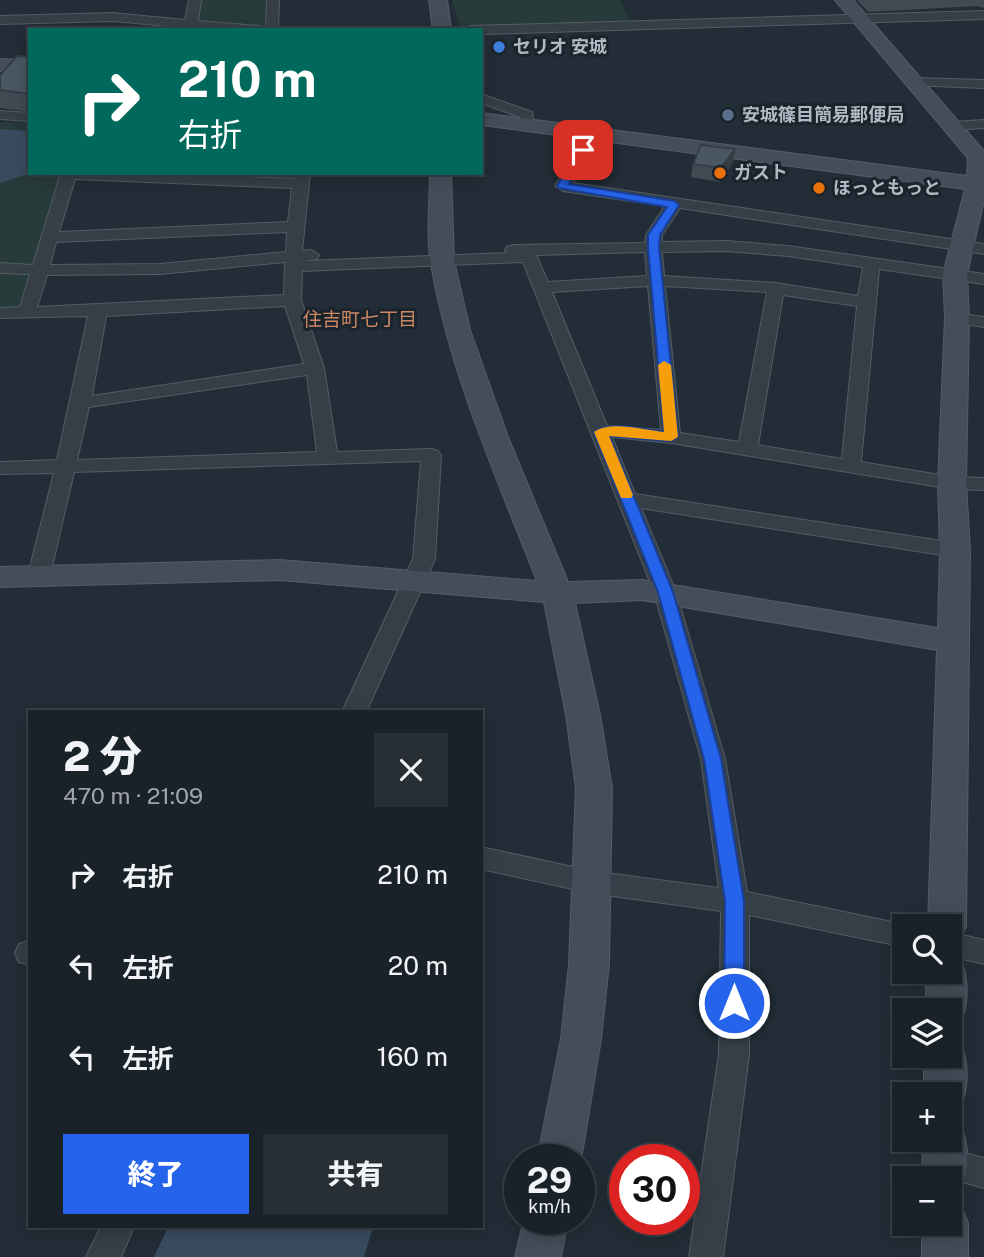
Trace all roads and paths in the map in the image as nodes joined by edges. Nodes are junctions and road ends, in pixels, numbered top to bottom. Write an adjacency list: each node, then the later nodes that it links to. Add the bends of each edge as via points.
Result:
1 (111, 0): 7 (street)
2 (195, 0): 10 (street)
3 (272, 0): 13 (street)
4 (438, 0): 14 (street)
5 (844, 0): 8 (street)
6 (984, 15): 8 (street)
7 (113, 17): 9 (street); 10 (street); 11 (street)
8 (862, 19): 15 (street); 18 (street)
9 (0, 20)
10 (187, 26): 12 (street)
11 (106, 28)
12 (223, 28)
13 (272, 28)
14 (442, 28)
15 (483, 30)
16 (0, 65): 17 (street)
17 (28, 66)
18 (915, 82): 19 (street); 26 (street)
19 (984, 84)
20 (483, 98): 25 (street, via 527,115)
21 (0, 115): 22 (street)
22 (28, 117)
23 (483, 119): 25 (street)
24 (984, 124): 26 (street)
25 (527, 125): 27 (street)
26 (952, 126): 32 (street, via 978,157)
27 (594, 133): 32 (street); 33 (street, via 563,186)
28 (69, 175): 35 (street)
29 (115, 175): 31 (street)
30 (440, 175): 38 (street)
31 (301, 179): 34 (street)
32 (980, 184): 37 (street)
33 (674, 205): 36 (street, via 654,235); 37 (street)
34 (295, 227): 35 (street); 39 (street)
35 (52, 237): 42 (street)
36 (653, 247): 38 (street); 40 (street, via 726,246); 45 (street)
37 (973, 248): 43 (street)
38 (442, 256): 39 (street); 46 (street, via 529,257); 72 (street, via 471,372)
39 (294, 261): 42 (street); 48 (street)
40 (872, 262): 43 (street); 49 (street)
41 (0, 268): 42 (street)
42 (42, 270): 51 (street)
43 (955, 274): 44 (street); 53 (street)
44 (984, 279)
45 (656, 281): 46 (street); 47 (street); 58 (street)
46 (542, 288): 57 (street)
47 (776, 288): 49 (street); 59 (street)
48 (292, 300): 50 (street); 55 (street)
49 (866, 302): 61 (street)
50 (98, 311): 51 (street); 56 (street)
51 (27, 312): 52 (street)
52 (0, 313)
53 (957, 318): 54 (street); 64 (street)
54 (984, 322)
55 (315, 368): 56 (street); 60 (street)
56 (81, 403): 63 (street)
57 (601, 432): 58 (street); 66 (street)
58 (671, 437): 59 (street)
59 (748, 449): 61 (street)
60 (328, 460): 63 (street); 70 (street, via 431,455 424,559)
61 (851, 466): 64 (street)
62 (0, 468): 63 (street)
63 (64, 468): 68 (street)
64 (952, 483): 65 (street); 67 (street)
65 (984, 484)
66 (628, 499): 67 (street); 71 (street)
67 (955, 550): 73 (street)
68 (39, 575): 69 (street); 70 (street, via 279,570)
69 (0, 576)
70 (414, 583): 72 (street); 74 (street)
71 (665, 592): 72 (street); 73 (street); 77 (street, via 713,759)
72 (558, 593): 76 (street, via 594,788)
73 (953, 642): 78 (street)
74 (355, 710)
75 (483, 858): 76 (street)
76 (591, 882): 77 (street); 82 (street, via 581,1039)
77 (735, 901): 79 (street); 88 (street, via 734,1054)
78 (947, 914)
79 (892, 932)
80 (962, 947): 81 (street)
81 (984, 952)
82 (562, 1144)
83 (118, 1228): 86 (street)
84 (543, 1235): 87 (street)
85 (944, 1236): 89 (street)
86 (103, 1257)
87 (538, 1257)
88 (706, 1257)
89 (945, 1257)

